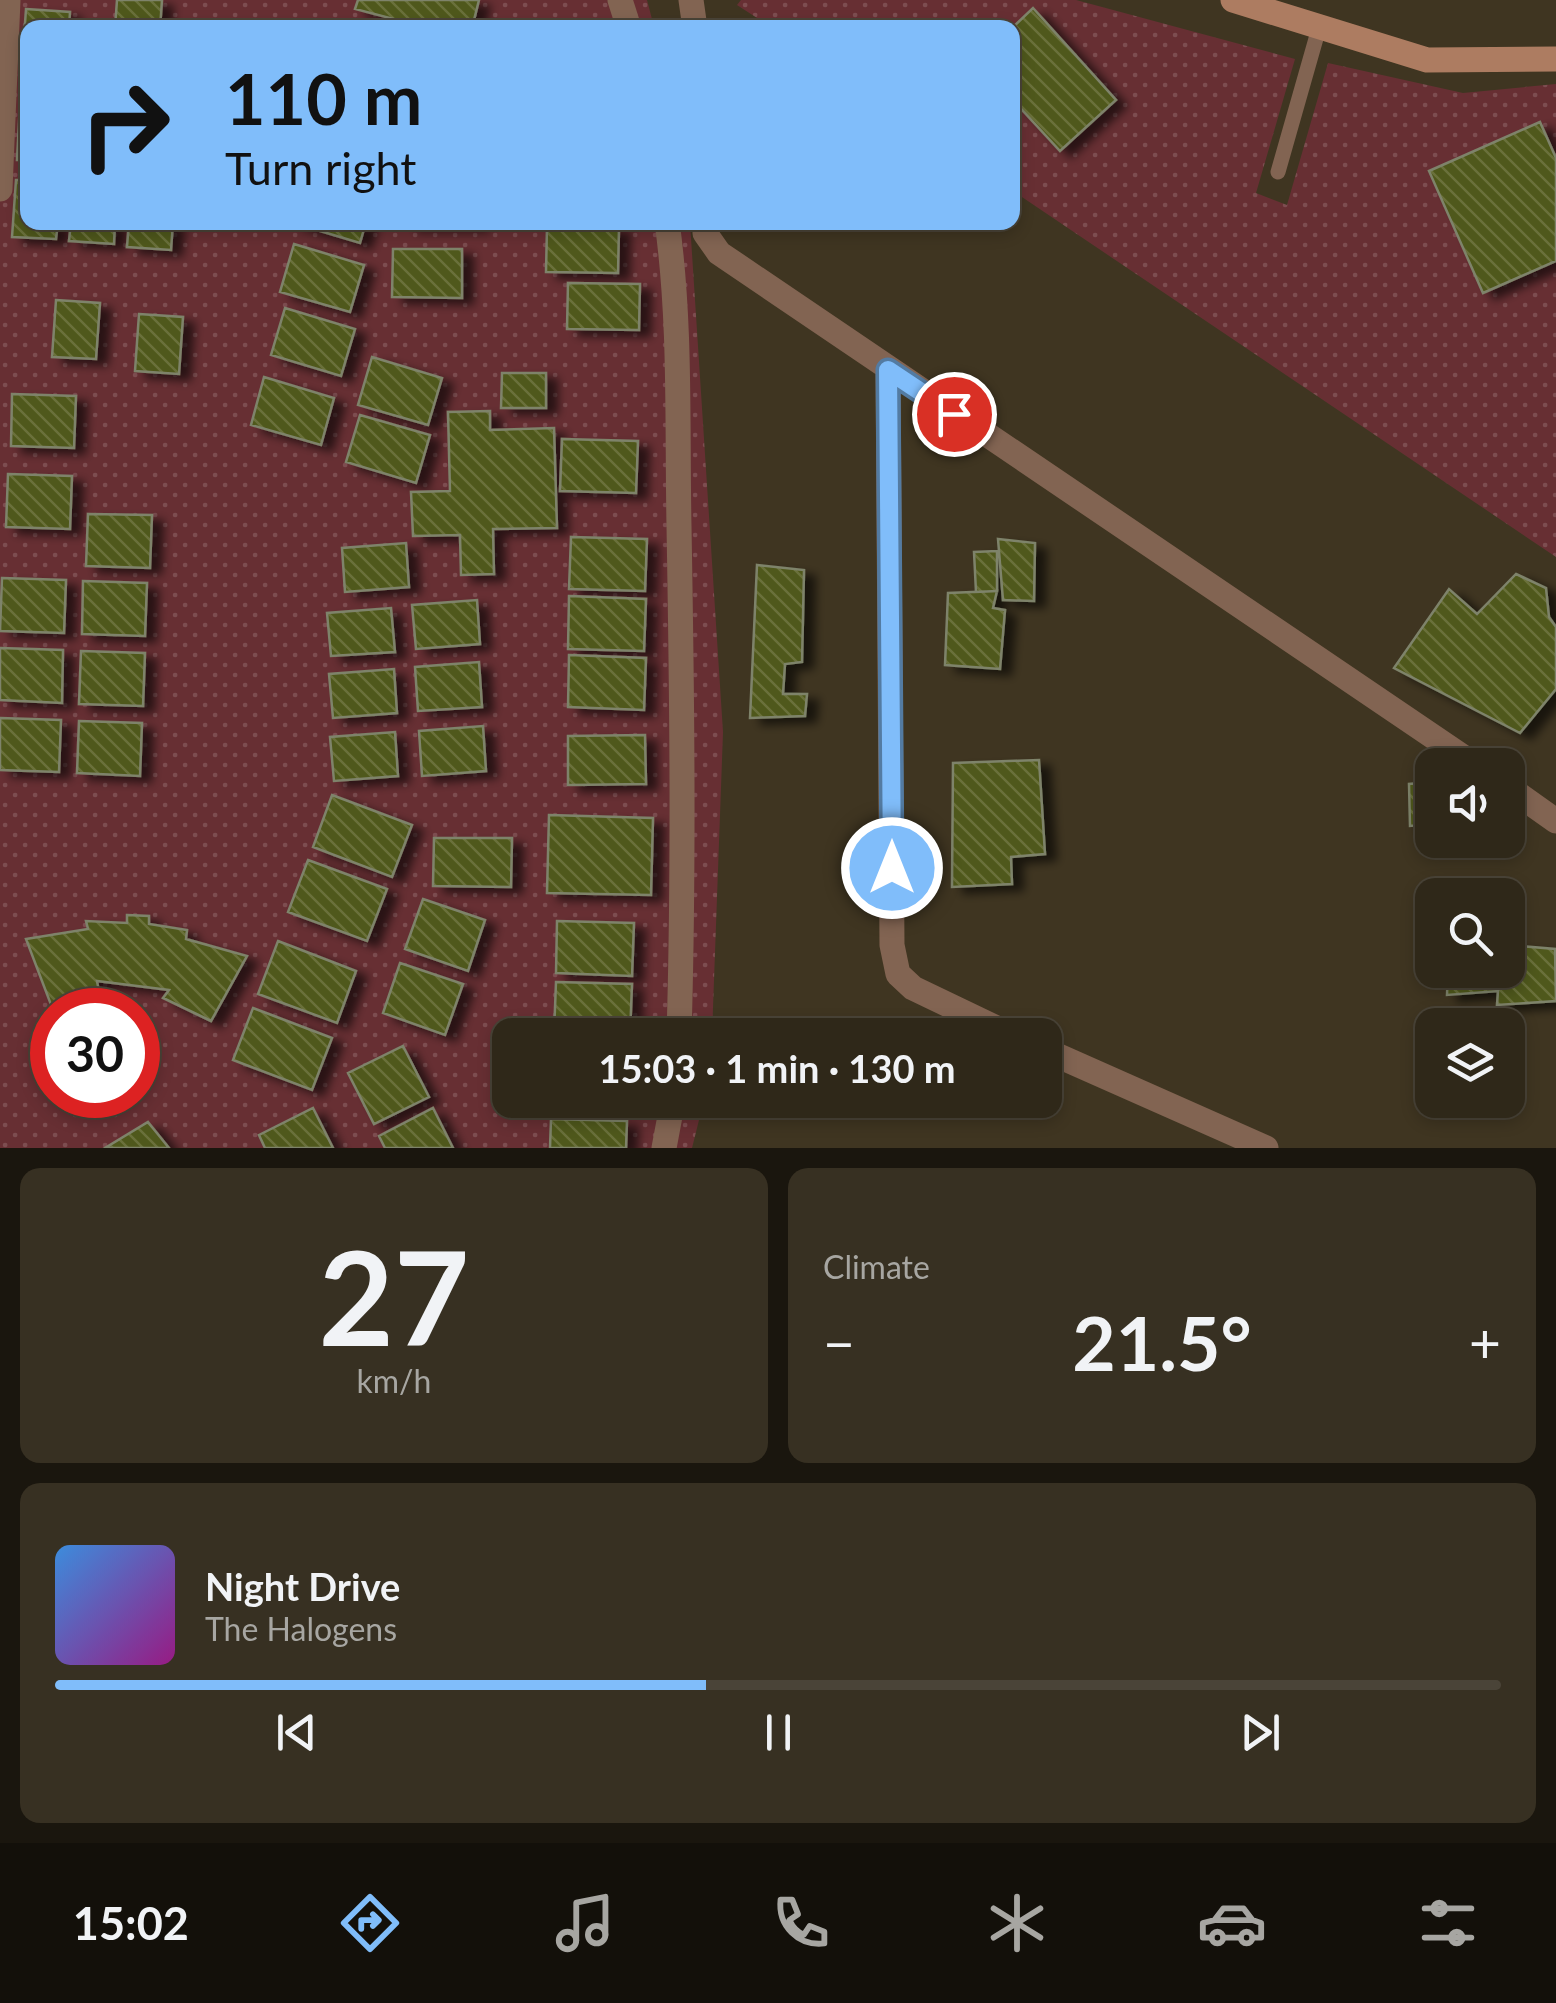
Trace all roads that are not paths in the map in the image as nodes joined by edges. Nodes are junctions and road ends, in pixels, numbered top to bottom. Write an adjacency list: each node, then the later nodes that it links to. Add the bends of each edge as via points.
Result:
1 (8, 0): 6 (street)
2 (1233, 0): 3 (street)
3 (1319, 28): 4 (street, via 1427,60); 5 (lane)
4 (1556, 59)
5 (1278, 172)
6 (0, 189)
7 (668, 230): 13 (street, via 682,675)
8 (706, 230): 9 (street, via 719,253)
9 (888, 370): 10 (street); 14 (street, via 892,945 898,974 912,988)
10 (1450, 748)
11 (1525, 799): 12 (street)
12 (1556, 821)
13 (679, 1018)
14 (975, 1018)
15 (1062, 1058): 18 (street)
16 (670, 1118): 17 (street)
17 (664, 1148)
18 (1266, 1148)

